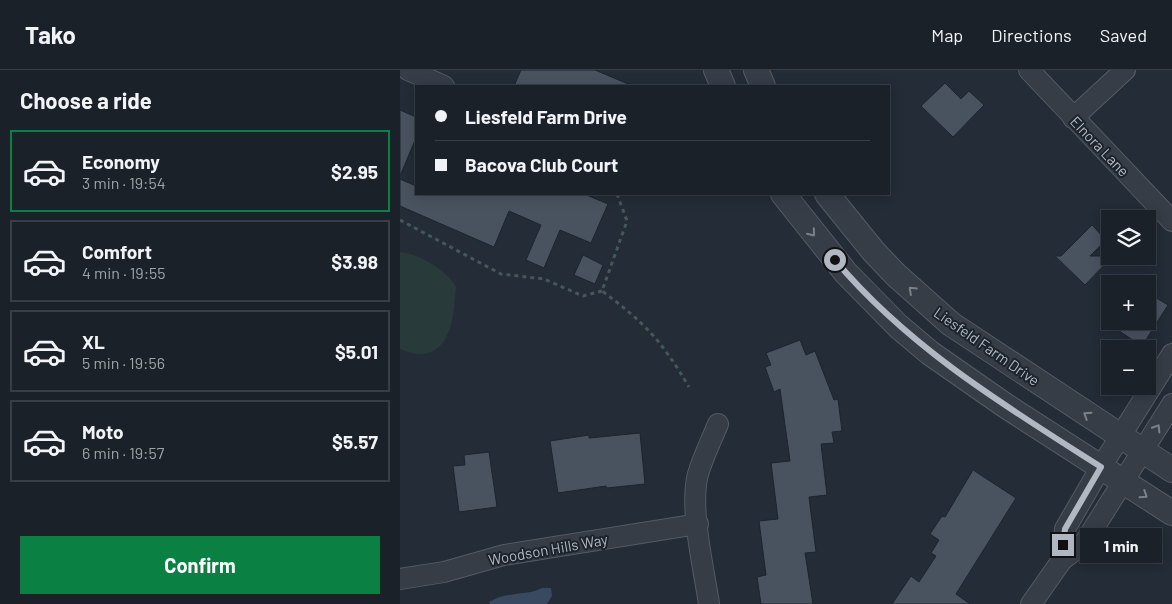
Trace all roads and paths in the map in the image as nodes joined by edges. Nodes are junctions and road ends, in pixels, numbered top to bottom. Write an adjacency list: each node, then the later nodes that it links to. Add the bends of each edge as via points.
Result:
1 (408, 70): 6 (street)
2 (716, 70): 7 (street)
3 (756, 70): 8 (street)
4 (1029, 70): 9 (street, Elnora Lane)
5 (1125, 70): 9 (street)
6 (442, 85)
7 (723, 85)
8 (763, 85)
9 (1073, 118): 14 (street, Elnora Lane)
10 (616, 195): 15 (path, via 627,221)
11 (784, 195): 22 (street, one-way to 22, via 846,273 898,326 930,353 1006,406)
12 (828, 195): 20 (street, Liesfeld Farm Drive, one-way to 12, via 951,324 880,258)
13 (400, 220): 15 (path, via 501,274 544,279 583,296)
14 (1172, 221)
15 (602, 291): 17 (path, via 656,337)
16 (1172, 354): 20 (street)
17 (689, 387)
18 (1172, 404): 21 (street, one-way to 18)
19 (718, 424): 26 (street, via 698,475)
20 (1120, 437): 21 (street, Liesfeld Farm Drive); 22 (street)
21 (1142, 451): 23 (street, Liesfeld Farm Drive); 24 (street)
22 (1101, 467): 24 (street); 27 (street, via 1065,529)
23 (1172, 470)
24 (1123, 481): 25 (street, one-way to 25); 27 (street, via 1085,542)
25 (1172, 513)
26 (698, 524): 28 (street, Woodson Hills Way, via 504,554 444,572); 29 (street)
27 (1062, 560): 30 (street)
28 (400, 579)
29 (708, 604)
30 (1031, 604)

